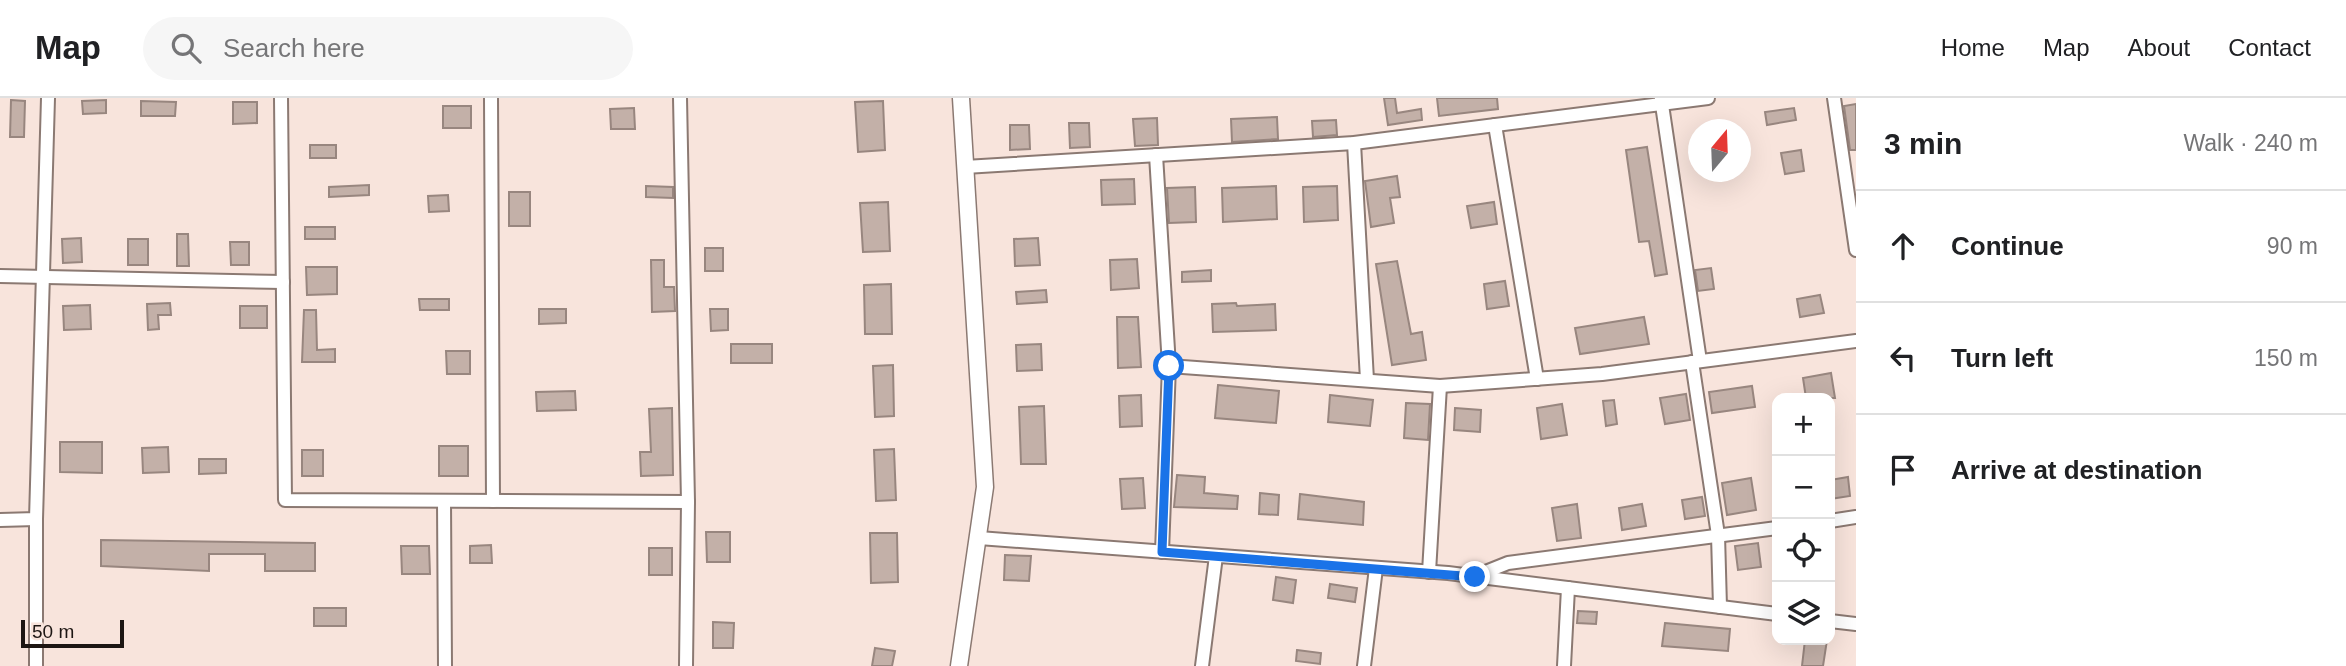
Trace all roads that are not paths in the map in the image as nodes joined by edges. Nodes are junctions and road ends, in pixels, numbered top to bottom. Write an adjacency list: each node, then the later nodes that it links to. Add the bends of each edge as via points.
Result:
1 (48, 98): 15 (street)
2 (281, 98): 16 (street)
3 (491, 98): 24 (street)
4 (680, 98): 25 (street)
5 (961, 98): 12 (street)
6 (1708, 98): 8 (street)
7 (1833, 98): 13 (street)
8 (1662, 101): 9 (street); 18 (street)
9 (1495, 125): 10 (street); 20 (street)
10 (1354, 143): 11 (street); 21 (street)
11 (1156, 155): 12 (street); 19 (street)
12 (965, 167): 32 (street, via 985,487)
13 (1856, 250)
14 (0, 275): 15 (street)
15 (43, 276): 16 (street); 27 (street)
16 (283, 282): 23 (street, via 285,500)
17 (1856, 341): 18 (street)
18 (1696, 362): 20 (street); 31 (street)
19 (1169, 366): 21 (street); 33 (street)
20 (1537, 379): 22 (street)
21 (1367, 380): 22 (street)
22 (1440, 386): 36 (street)
23 (444, 501): 24 (street); 44 (street)
24 (493, 501): 25 (street)
25 (688, 502): 45 (street)
26 (1856, 517): 29 (street)
27 (36, 519): 28 (street); 43 (street)
28 (0, 520)
29 (1835, 520)
30 (1772, 529): 31 (street)
31 (1718, 535): 37 (street, via 1508,563); 39 (street)
32 (979, 538): 33 (street); 46 (street)
33 (1162, 552): 34 (street)
34 (1216, 556): 35 (street); 47 (street)
35 (1376, 568): 36 (street); 48 (street)
36 (1429, 572): 37 (street)
37 (1475, 577): 38 (street)
38 (1568, 588): 39 (street); 49 (street)
39 (1720, 607): 40 (street)
40 (1772, 613)
41 (1835, 622): 42 (street)
42 (1856, 624)
43 (36, 666)
44 (445, 666)
45 (686, 666)
46 (959, 666)
47 (1202, 666)
48 (1364, 666)
49 (1564, 666)

